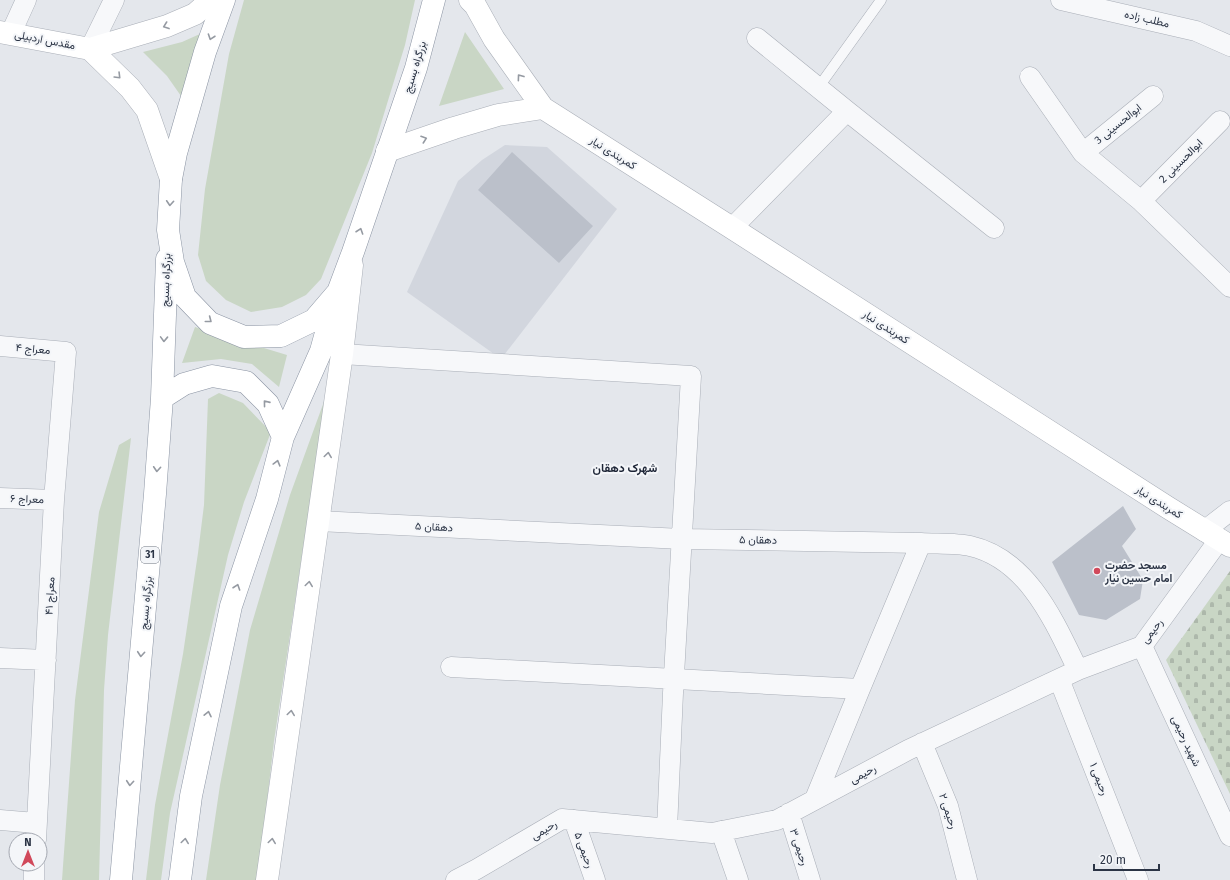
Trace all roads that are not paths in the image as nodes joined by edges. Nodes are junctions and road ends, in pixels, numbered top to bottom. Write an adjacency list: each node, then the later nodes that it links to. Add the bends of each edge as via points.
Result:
1 (26, 0): 9 (street)
2 (114, 0): 12 (street)
3 (211, 0): 12 (main road, one-way to 12, via 195,14 167,26)
4 (224, 0): 21 (main road, بزرگراه بسیج, one-way to 21, via 205,52)
5 (434, 0): 19 (main road, بزرگراه بسیج, via 416,68)
6 (470, 0): 16 (main road, one-way to 6)
7 (881, 0): 14 (lane)
8 (1061, 0): 11 (street, مطلب زاده, via 1196,30)
9 (6, 32): 12 (main road, مقدس اردبیلی)
10 (757, 38): 14 (street)
11 (1230, 46)
12 (90, 49): 21 (main road, one-way to 21, via 130,88 147,110)
13 (1030, 77): 20 (street)
14 (818, 88): 17 (street)
15 (1153, 96): 20 (street, ابوالحسینی 3)
16 (543, 108): 19 (main road, one-way to 16, via 498,115); 23 (main road, کمربندی نیار)
17 (847, 111): 23 (street); 24 (street)
18 (1220, 121): 22 (street, ابوالحسینی 2)
19 (387, 151): 26 (main road, بزرگراه بسیج, one-way to 19)
20 (1082, 153): 22 (street)
21 (171, 179): 25 (main road, بزرگراه بسیج, one-way to 25)
22 (1141, 201): 27 (street)
23 (732, 228): 39 (main road, کمربندی نیار)
24 (994, 228)
25 (168, 230): 28 (main road, بزرگراه بسیج, one-way to 28, via 173,262 185,297 210,323 244,337 281,336 314,320); 32 (main road, بزرگراه بسیج / 31, one-way to 32)
26 (353, 252): 28 (main road, بزرگراه بسیج); 31 (main road)
27 (1230, 287)
28 (338, 292): 33 (main road, بزرگراه بسیج, via 321,351)
29 (0, 346): 30 (street, معراج ۴)
30 (66, 352): 35 (street, معراج ۴۱)
31 (342, 354): 37 (main road, one-way to 31); 38 (street, via 691,376)
32 (162, 398): 33 (main road, one-way to 32, via 268,404 246,382 212,376 184,384); 58 (main road, بزرگراه بسیج / 31, one-way to 58)
33 (284, 437): 59 (main road, بزرگراه بسیج, one-way to 33, via 191,796 231,606 267,499)
34 (0, 498): 35 (street, معراج ۶)
35 (54, 500): 43 (street, معراج ۴۱)
36 (1230, 511): 39 (street, رحیمی)
37 (318, 521): 38 (street, دهقان ۵); 60 (main road, one-way to 37)
38 (682, 538): 40 (street, دهقان ۵); 46 (street)
39 (1218, 539): 41 (street, رحیمی)
40 (921, 543): 45 (street, دهقان ۵, via 970,545 999,556 1022,576 1050,613); 48 (street)
41 (1142, 646): 45 (street, رحیمی); 57 (street, شهید رحیمی)
42 (0, 658): 43 (street)
43 (46, 660): 56 (street, معراج ۴۱)
44 (451, 667): 46 (street)
45 (1078, 670): 47 (street, رحیمی)
46 (674, 679): 48 (street); 54 (street)
47 (1060, 679): 49 (street, رحیمی); 66 (street, رحیمی ۱)
48 (860, 689): 50 (street)
49 (922, 743): 50 (street, رحیمی); 65 (street, رحیمی ۲, via 948,806)
50 (816, 799): 51 (street, رحیمی)
51 (789, 813): 55 (street, رحیمی, via 776,820); 64 (street, رحیمی ۳)
52 (0, 820): 56 (street)
53 (574, 820): 54 (street, رحیمی); 61 (street, رحیمی, via 562,819); 62 (street, رحیمی ۵)
54 (667, 829): 55 (street, رحیمی, via 712,833)
55 (721, 831): 63 (street)
56 (36, 832)
57 (1230, 836)
58 (121, 880)
59 (180, 880)
60 (267, 880)
61 (456, 880)
62 (595, 880)
63 (738, 880)
64 (810, 880)
65 (967, 880)
66 (1138, 880)

